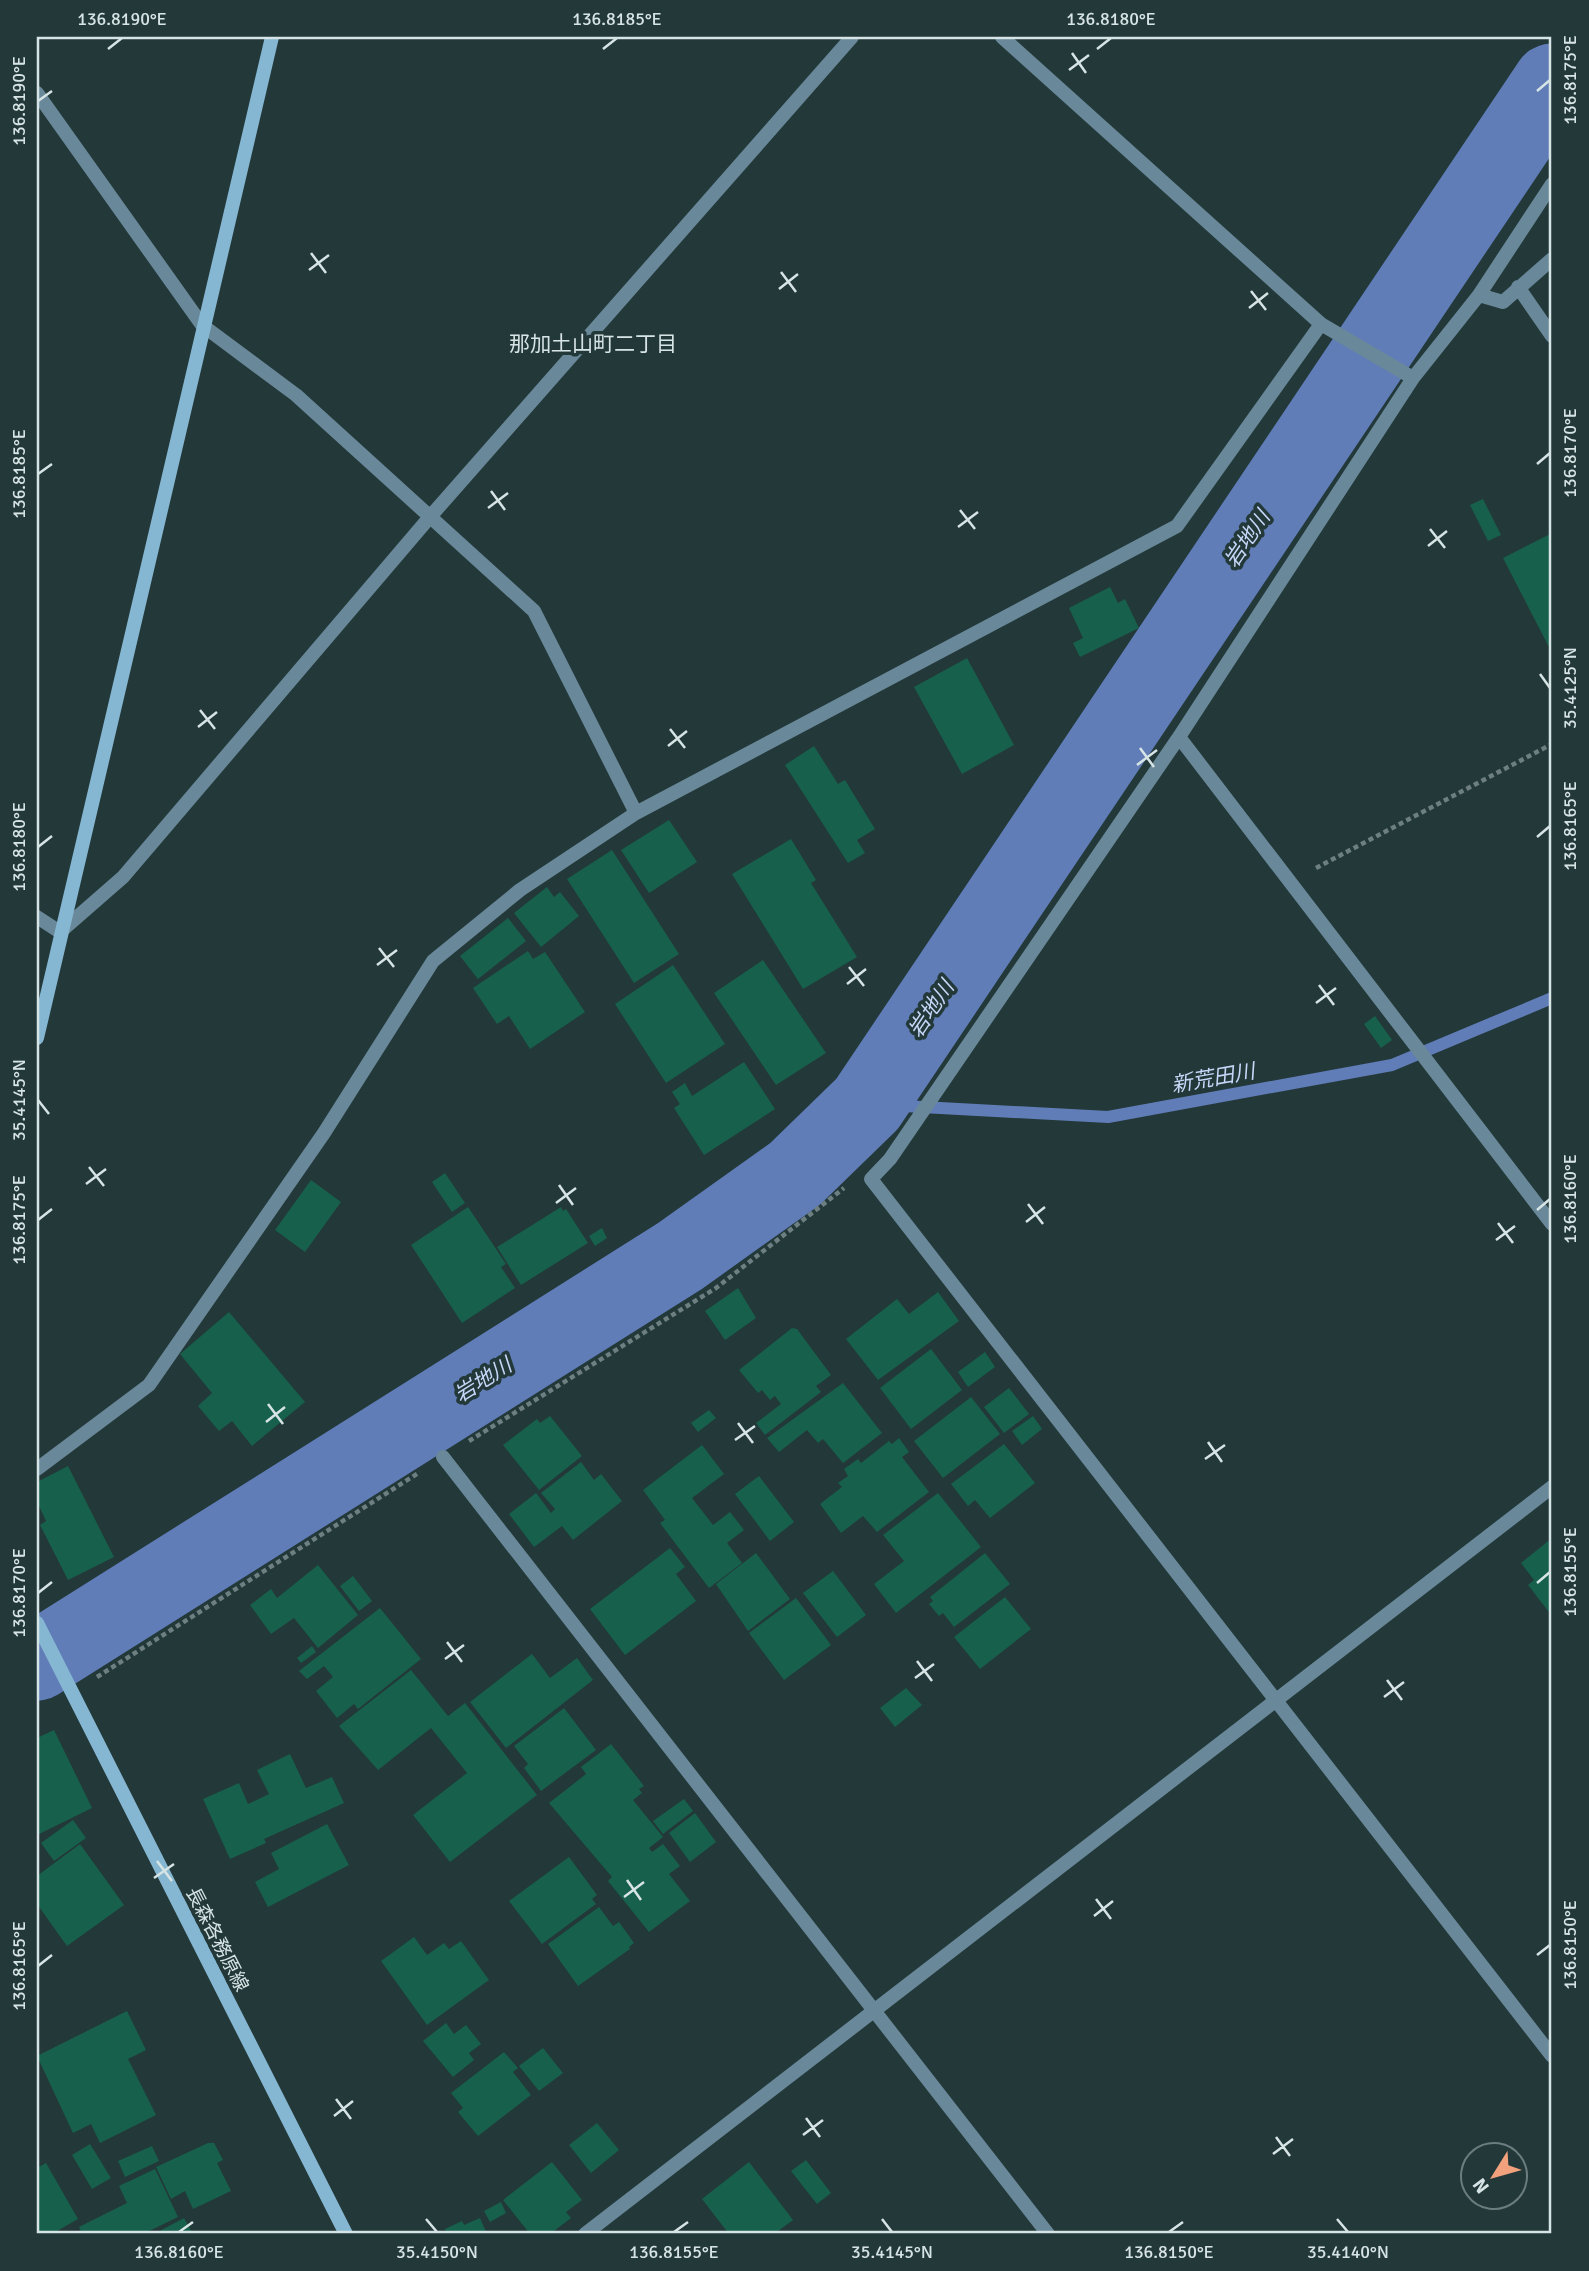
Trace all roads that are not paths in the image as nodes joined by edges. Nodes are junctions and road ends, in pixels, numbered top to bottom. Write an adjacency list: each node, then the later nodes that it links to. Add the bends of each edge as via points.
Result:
1 (272, 37): 10 (street)
2 (852, 37): 13 (street)
3 (1002, 37): 9 (street)
4 (37, 93): 10 (street)
5 (1552, 184): 8 (street)
6 (1552, 259): 7 (street)
7 (1518, 287): 8 (street, via 1503,302); 11 (street)
8 (1479, 295): 12 (street)
9 (1321, 324): 12 (street); 15 (street, via 1177,526)
10 (202, 325): 13 (street, via 296,395); 17 (street)
11 (1552, 336)
12 (1413, 378): 14 (street)
13 (429, 518): 15 (street, via 534,611); 17 (street, via 123,877)
14 (1179, 737): 19 (street); 24 (street, via 890,1159 871,1179)
15 (636, 813): 21 (street, via 520,890 433,961 324,1133 149,1385)
16 (37, 917): 17 (street)
17 (61, 932): 18 (street)
18 (37, 1038)
19 (1552, 1224)
20 (443, 1457): 25 (street)
21 (37, 1469)
22 (1552, 1487): 24 (street)
23 (37, 1623): 27 (street, 長森各務原線)
24 (1277, 1703): 25 (street); 26 (street)
25 (873, 2011): 28 (street); 29 (street)
26 (1552, 2056)
27 (345, 2234)
28 (585, 2234)
29 (1048, 2234)

